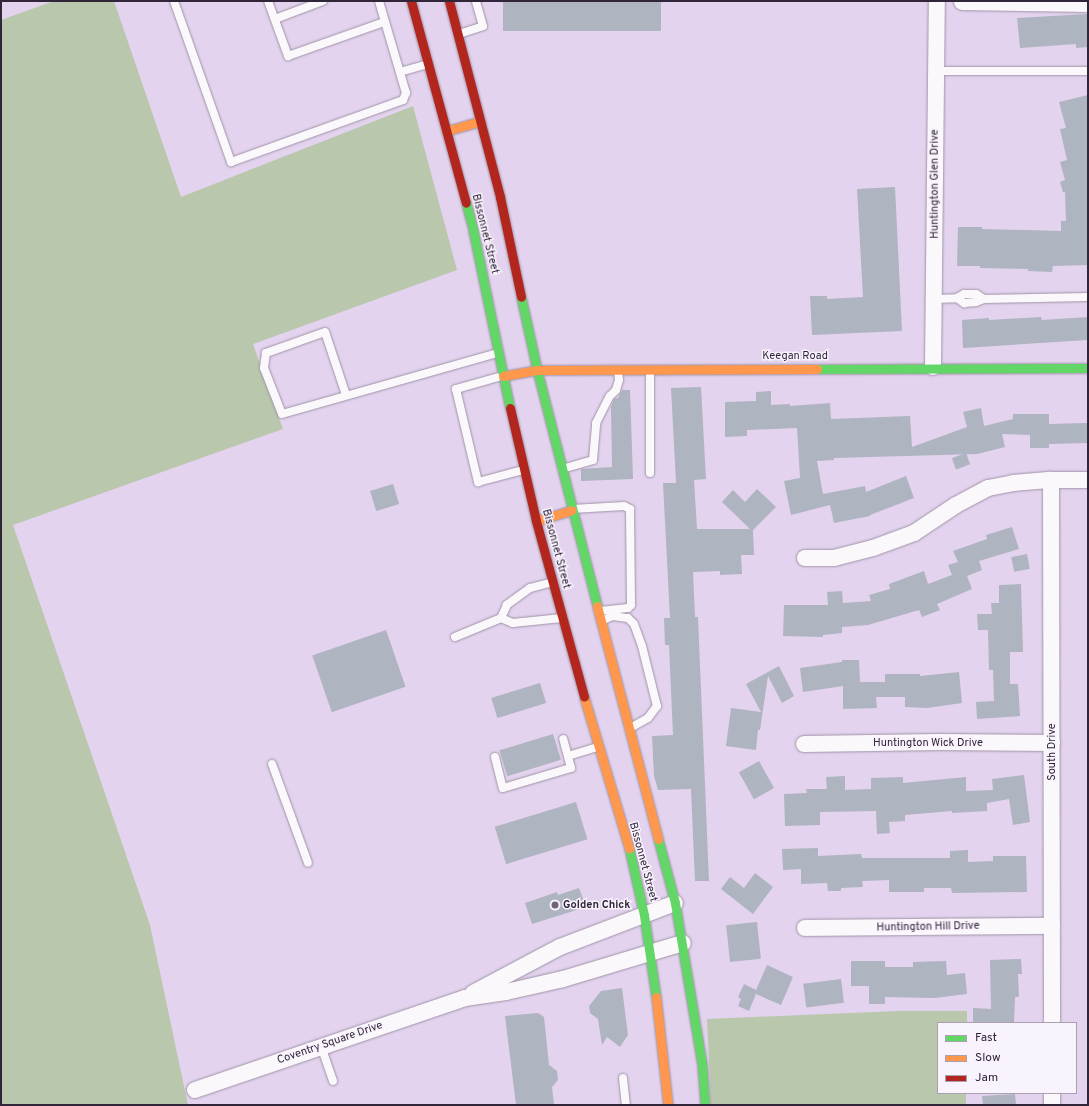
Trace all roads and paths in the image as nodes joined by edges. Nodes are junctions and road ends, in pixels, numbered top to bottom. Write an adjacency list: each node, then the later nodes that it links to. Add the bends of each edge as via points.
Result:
1 (174, 1): 18 (lane, via 231,162 403,100 406,93)
2 (268, 1): 12 (lane)
3 (323, 1): 12 (lane)
4 (379, 1): 13 (lane)
5 (410, 1): 15 (main road, Bissonnet Street)
6 (449, 1): 14 (main road, Bissonnet Street)
7 (476, 1): 14 (lane, via 483,26)
8 (937, 1): 16 (street, Huntington Glen Drive)
9 (962, 2): 10 (street)
10 (1004, 2): 11 (street)
11 (1084, 3)
12 (275, 19): 13 (lane, via 288,56)
13 (384, 22): 18 (lane)
14 (458, 35): 19 (main road, Bissonnet Street)
15 (428, 64): 18 (lane); 20 (main road, Bissonnet Street)
16 (935, 71): 17 (lane); 22 (street, Huntington Glen Drive)
17 (1088, 71)
18 (400, 72)
19 (481, 121): 20 (main road); 28 (main road, Bissonnet Street)
20 (446, 131): 23 (main road, Bissonnet Street, via 473,230)
21 (1088, 297): 22 (lane, via 984,299 976,294 964,294 957,298)
22 (934, 299): 24 (street, Huntington Glen Drive)
23 (498, 352): 29 (main road, Bissonnet Street); 30 (lane)
24 (934, 367): 25 (main road, Keegan Road); 27 (main road, Keegan Road)
25 (1088, 368)
26 (618, 369): 27 (main road, Keegan Road); 28 (main road, Keegan Road); 31 (lane, via 619,380 616,390 610,396 596,423 593,460)
27 (650, 369): 33 (lane)
28 (537, 370): 29 (main road, Keegan Road); 31 (main road, Bissonnet Street)
29 (503, 376): 32 (main road, Bissonnet Street); 32 (lane, via 456,389 478,482)
30 (346, 395): 30 (lane, via 325,332 266,354 264,368 282,414)
31 (561, 469): 36 (main road, Bissonnet Street)
32 (524, 470): 37 (main road, Bissonnet Street)
33 (650, 473)
34 (1051, 480): 35 (street); 38 (street, via 988,488 956,505 914,533 880,546 834,558); 47 (street, South Drive)
35 (1088, 480)
36 (571, 510): 37 (main road); 40 (main road, Bissonnet Street); 40 (lane, via 624,506 630,509 631,605 628,608)
37 (536, 521): 39 (main road, Bissonnet Street)
38 (804, 558)
39 (553, 582): 41 (lane, via 530,588 507,604); 42 (main road, Bissonnet Street)
40 (598, 611): 43 (main road, Bissonnet Street)
41 (501, 618): 42 (lane, via 513,623); 44 (lane)
42 (563, 618): 49 (main road, Bissonnet Street, via 585,686)
43 (600, 621): 45 (main road, Bissonnet Street, via 612,679); 45 (lane, via 614,616 628,618 634,624 642,646 658,706 648,718)
44 (455, 637)
45 (629, 728): 54 (main road, Bissonnet Street)
46 (564, 739): 51 (lane)
47 (1052, 743): 48 (street, Huntington Wick Drive); 56 (street, South Drive)
48 (804, 744)
49 (598, 747): 51 (lane); 55 (main road, Bissonnet Street, via 630,853)
50 (495, 756): 51 (lane, via 503,788 571,768)
51 (568, 756)
52 (272, 764): 53 (lane)
53 (308, 863)
54 (675, 902): 55 (street, Coventry Square Drive); 58 (main road, Bissonnet Street)
55 (644, 915): 59 (main road, Bissonnet Street); 60 (street, Coventry Square Drive, via 560,946)
56 (1052, 926): 57 (street, Huntington Hill Drive); 61 (street, South Drive)
57 (805, 928)
58 (683, 943): 59 (street, Coventry Square Drive); 69 (main road, Bissonnet Street, via 702,1064)
59 (651, 954): 60 (street, Coventry Square Drive, via 563,979); 68 (main road, Bissonnet Street)
60 (465, 998): 62 (street, Coventry Square Drive)
61 (1052, 1022)
62 (321, 1046): 64 (lane); 65 (street, Coventry Square Drive)
63 (623, 1078): 67 (lane)
64 (333, 1081)
65 (195, 1090)
66 (1052, 1094): 70 (street)
67 (626, 1105)
68 (668, 1105)
69 (705, 1105)
70 (1052, 1105)

